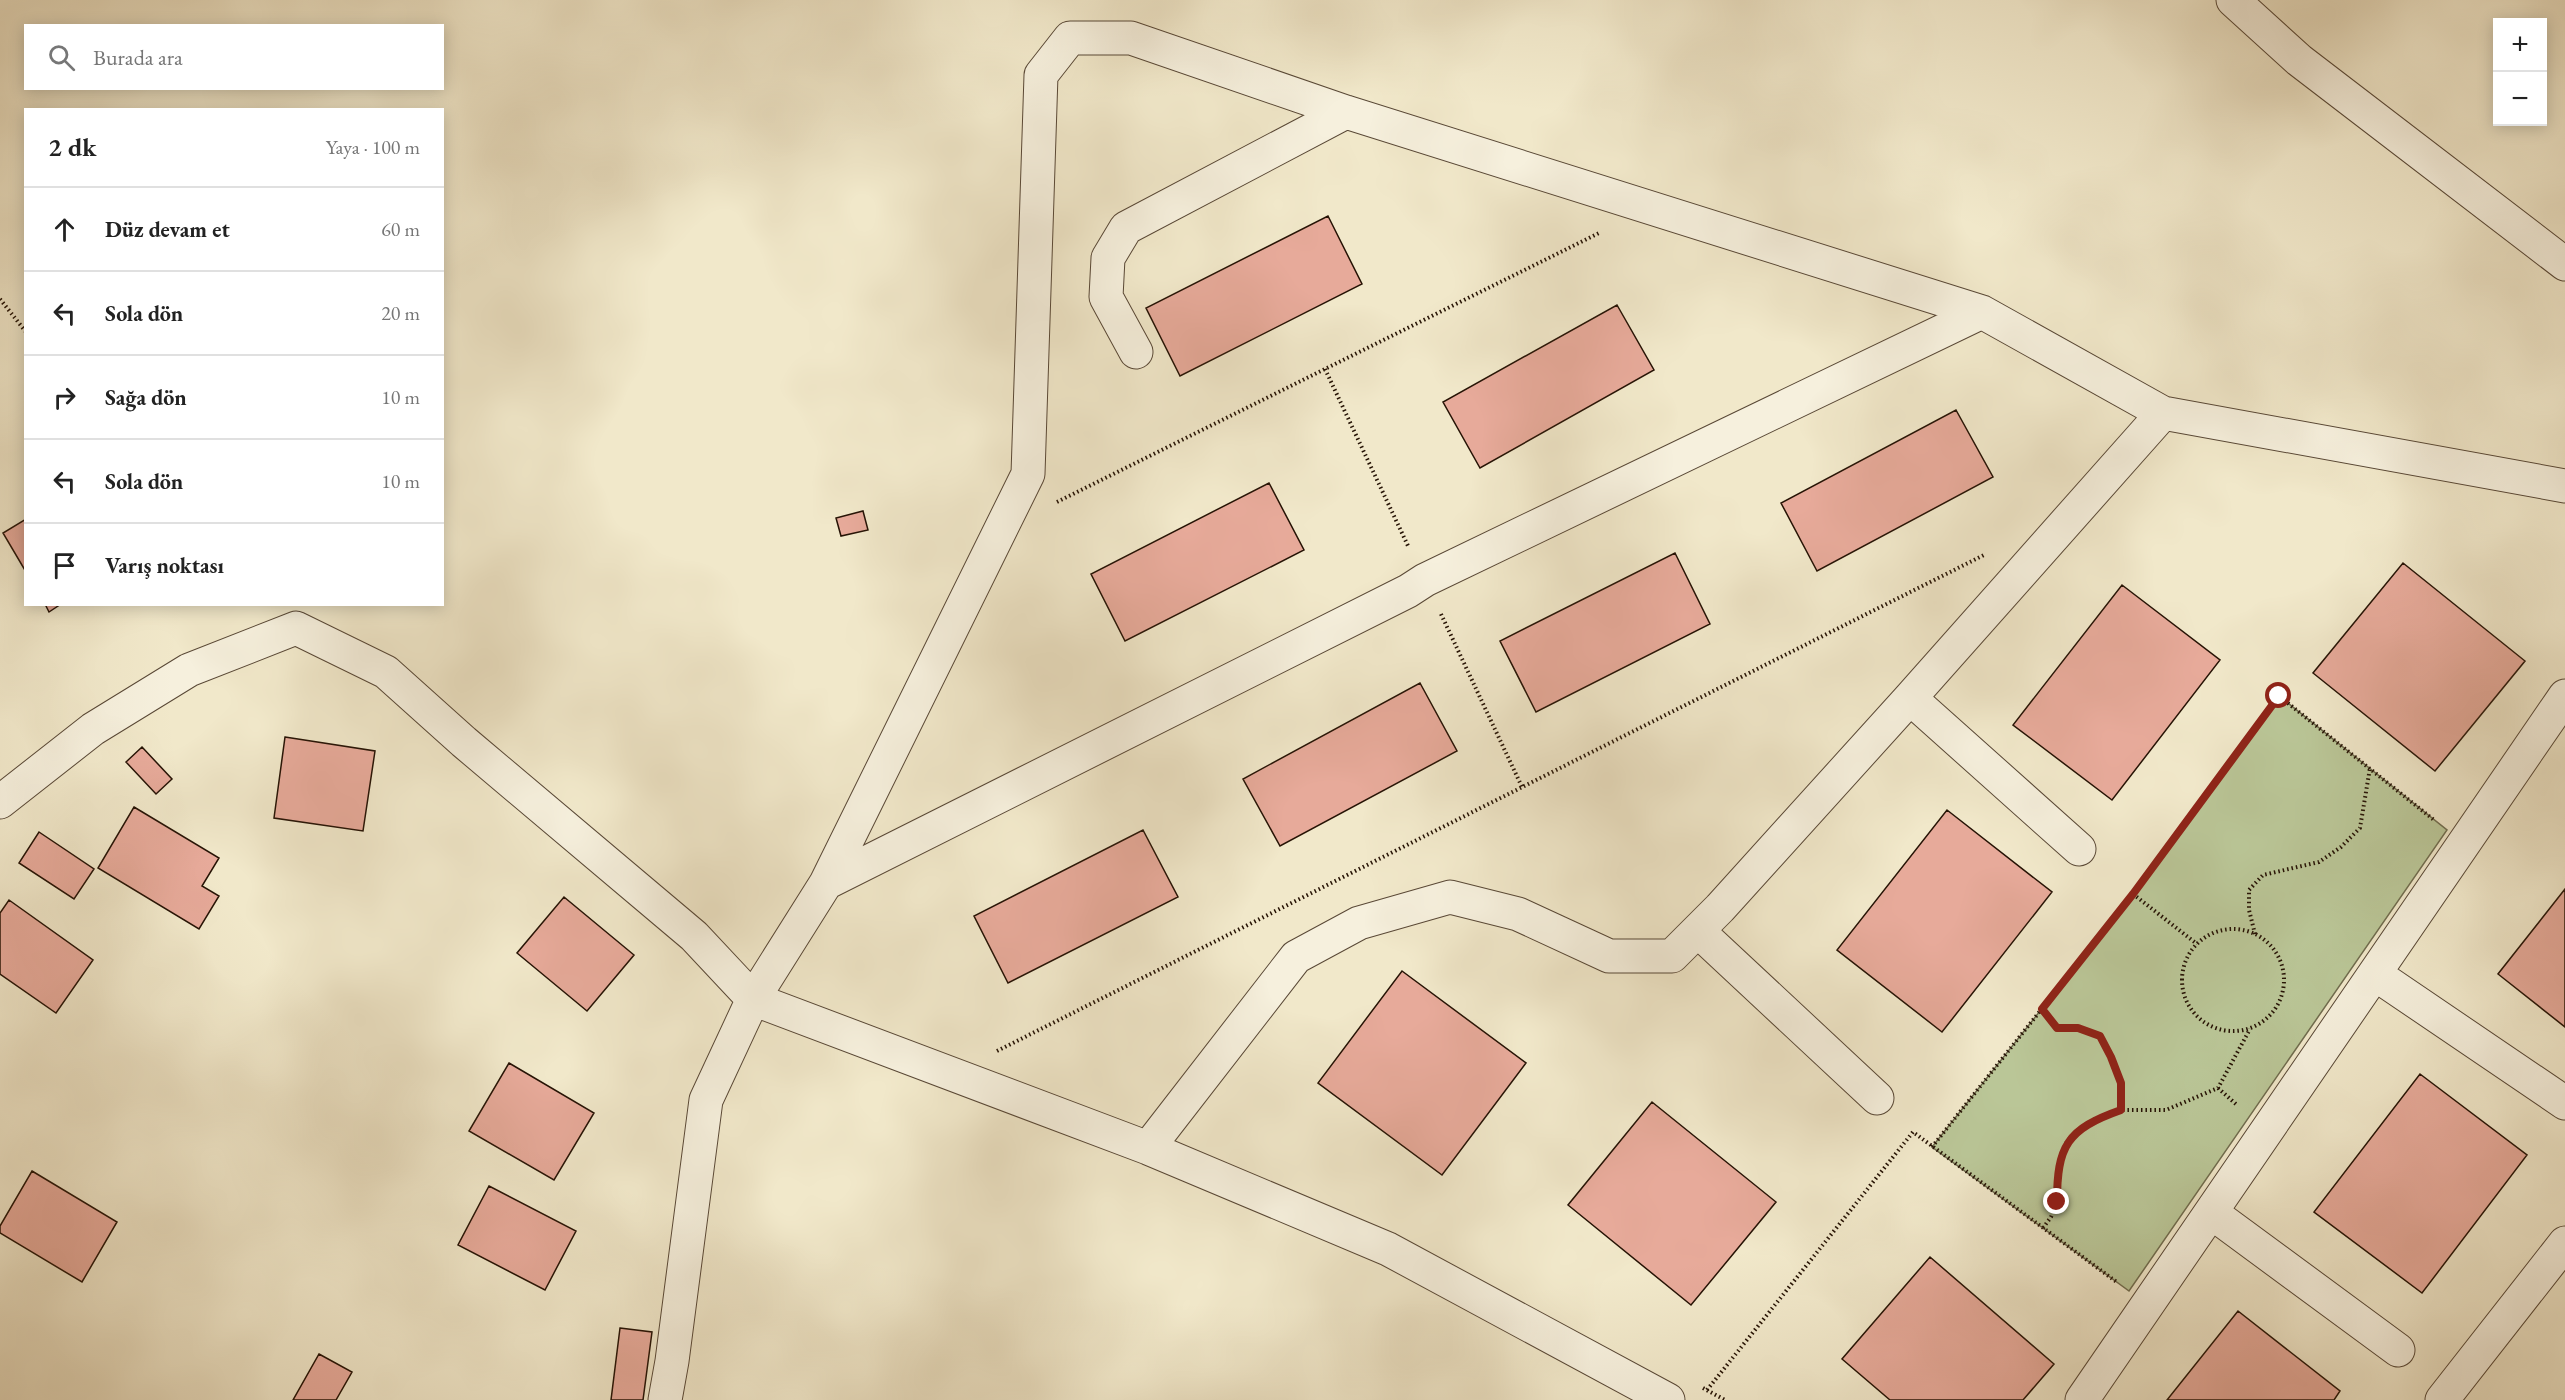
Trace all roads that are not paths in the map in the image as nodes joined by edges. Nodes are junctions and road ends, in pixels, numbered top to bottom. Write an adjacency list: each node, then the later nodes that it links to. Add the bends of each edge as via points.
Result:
1 (2233, 0): 3 (street, via 2299,60)
2 (1346, 112): 4 (street); 5 (street, via 1126,228 1107,258 1106,297); 12 (street, via 1131,38 1070,38 1041,75 1028,474)
3 (2565, 264)
4 (1982, 312): 6 (street); 12 (street, via 1425,580)
5 (1136, 352)
6 (2163, 413): 7 (street); 9 (street)
7 (2565, 486)
8 (2565, 696): 14 (street)
9 (1910, 699): 11 (street); 13 (street)
10 (0, 802): 15 (street, via 93,729 189,670 296,628 386,672 694,936)
11 (2079, 849)
12 (826, 883): 15 (street)
13 (1698, 931): 16 (street); 18 (street, via 1672,956 1609,956 1518,914 1450,897 1359,922 1296,957)
14 (2375, 974): 17 (street); 19 (street)
15 (753, 999): 18 (street); 22 (street, via 706,1100)
16 (1876, 1098)
17 (2565, 1102)
18 (1148, 1148): 23 (street, via 1388,1249)
19 (2212, 1213): 21 (street); 24 (street)
20 (2565, 1243): 25 (street)
21 (2398, 1350)
22 (665, 1400)
23 (1668, 1400)
24 (2082, 1400)
25 (2442, 1400)

